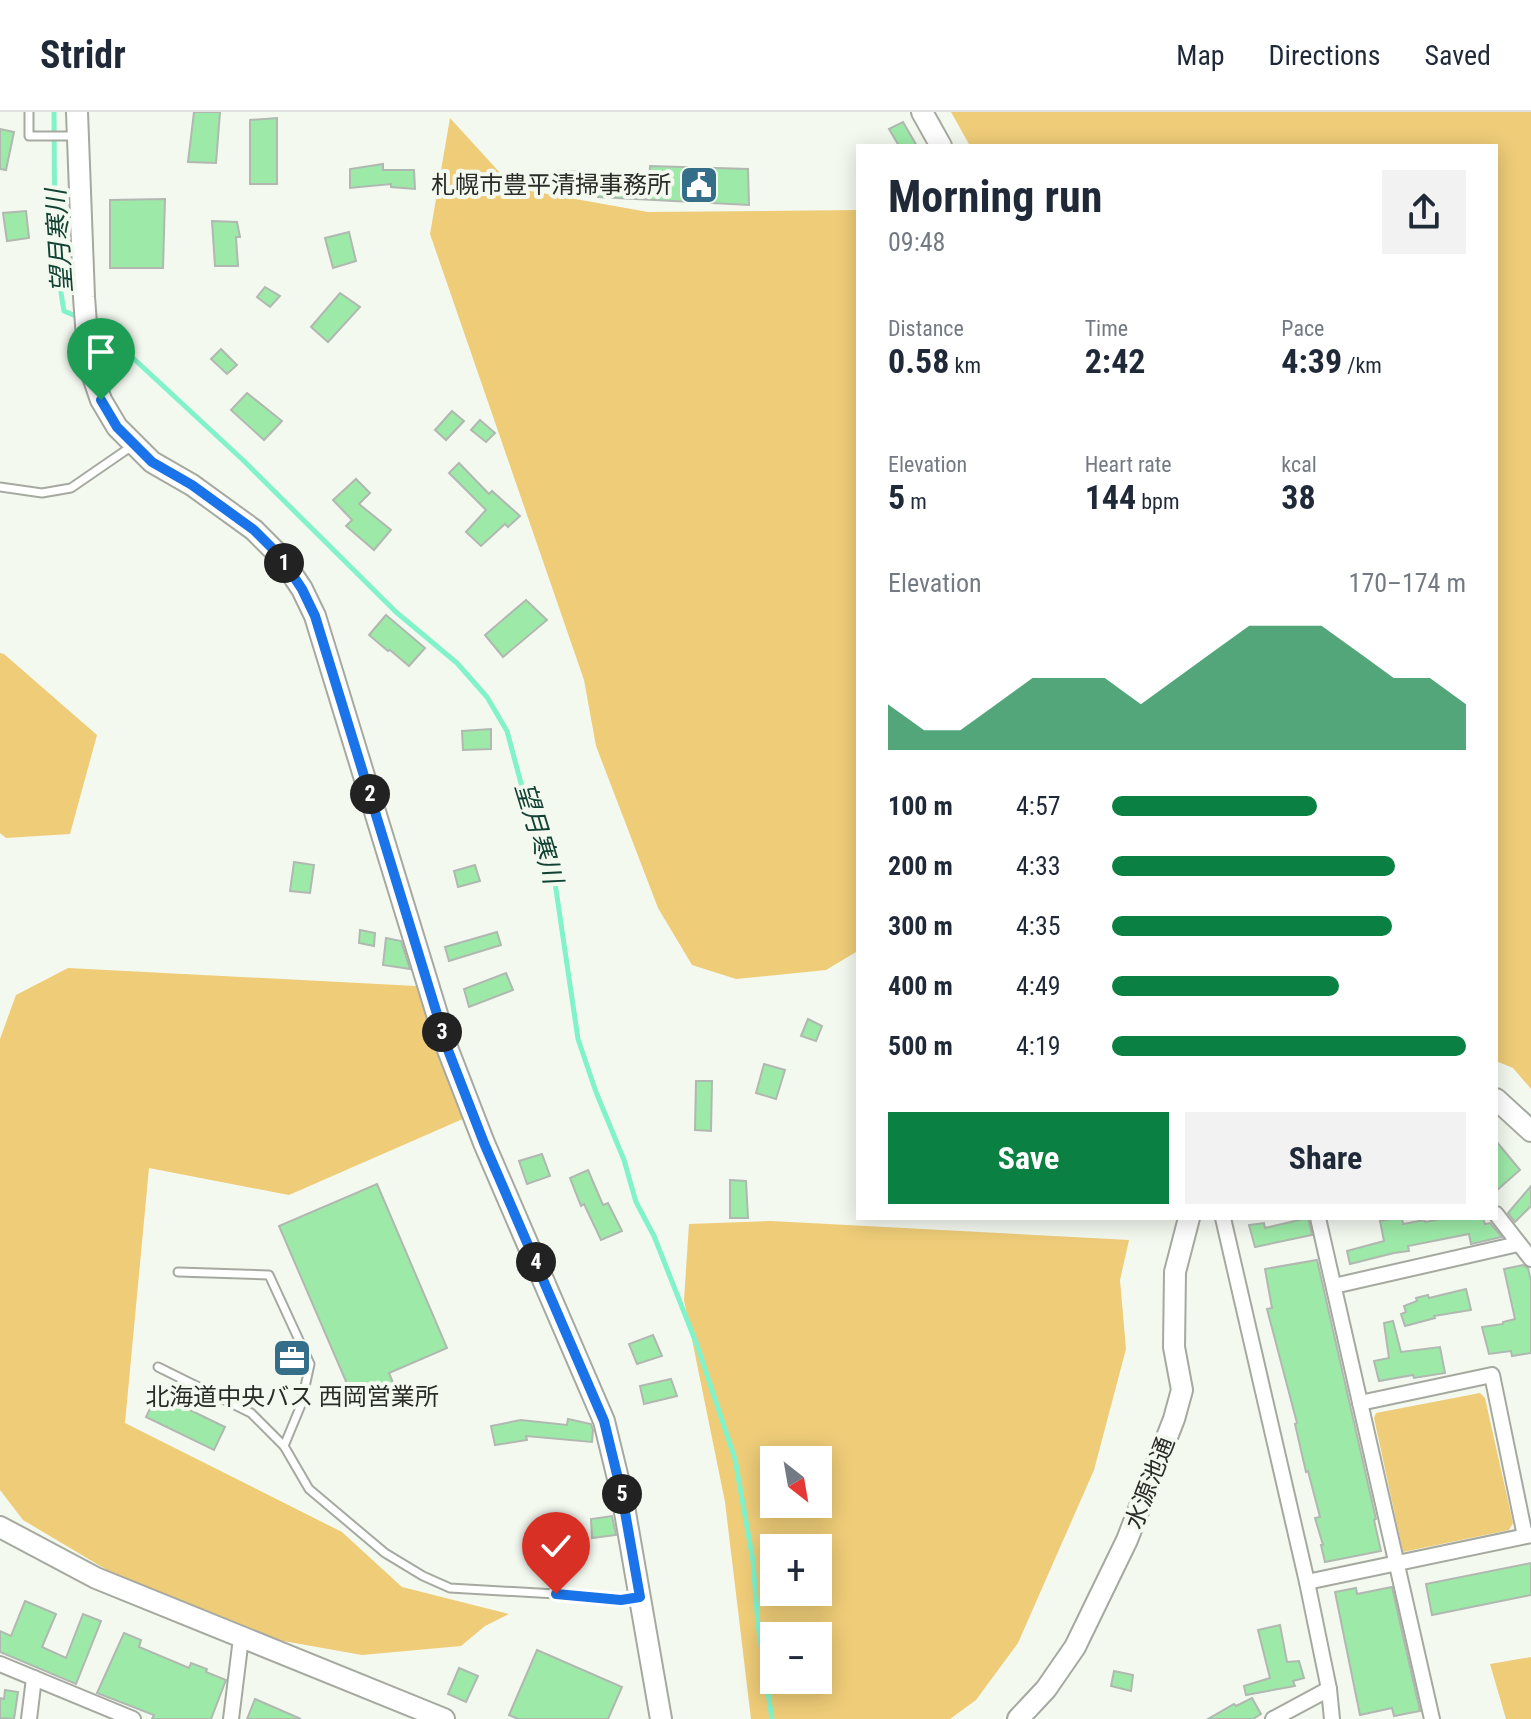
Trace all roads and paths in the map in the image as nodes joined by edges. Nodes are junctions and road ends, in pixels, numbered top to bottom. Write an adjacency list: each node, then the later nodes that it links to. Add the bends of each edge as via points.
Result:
1 (29, 112): 4 (lane, via 29,136)
2 (77, 112): 4 (street)
3 (922, 112): 5 (street)
4 (71, 136): 6 (street, via 89,365 101,400)
5 (940, 144)
6 (134, 445): 7 (lane, via 71,488 42,493); 25 (street, via 254,530 280,556 315,616 448,1050 604,1421)
7 (0, 487)
8 (1498, 1101): 9 (street)
9 (1531, 1131)
10 (1498, 1217): 14 (street)
11 (1188, 1220): 36 (street, 水源池通, via 1175,1272 1174,1347 1182,1390 1174,1419 1127,1540 1075,1647)
12 (1223, 1220): 24 (street)
13 (1318, 1220): 17 (street)
14 (1518, 1244): 15 (street); 17 (street)
15 (1531, 1259)
16 (178, 1272): 20 (lane, via 269,1275 310,1364)
17 (1334, 1286): 19 (street)
18 (158, 1367): 20 (lane, via 251,1413)
19 (1360, 1403): 22 (street, via 1492,1375); 23 (street)
20 (284, 1446): 25 (lane, via 309,1489 385,1553 450,1588)
21 (0, 1527): 26 (street, via 96,1578)
22 (1528, 1536): 23 (street)
23 (1395, 1562): 24 (street); 39 (street)
24 (1307, 1582): 29 (street)
25 (640, 1597): 35 (street)
26 (241, 1638): 30 (street); 33 (street)
27 (0, 1664): 28 (street)
28 (34, 1678): 31 (street); 32 (street)
29 (1329, 1689): 37 (street); 38 (street)
30 (404, 1711): 34 (street)
31 (29, 1719)
32 (131, 1719)
33 (231, 1719)
34 (444, 1719)
35 (661, 1719)
36 (1018, 1719)
37 (1273, 1719)
38 (1332, 1719)
39 (1432, 1719)

